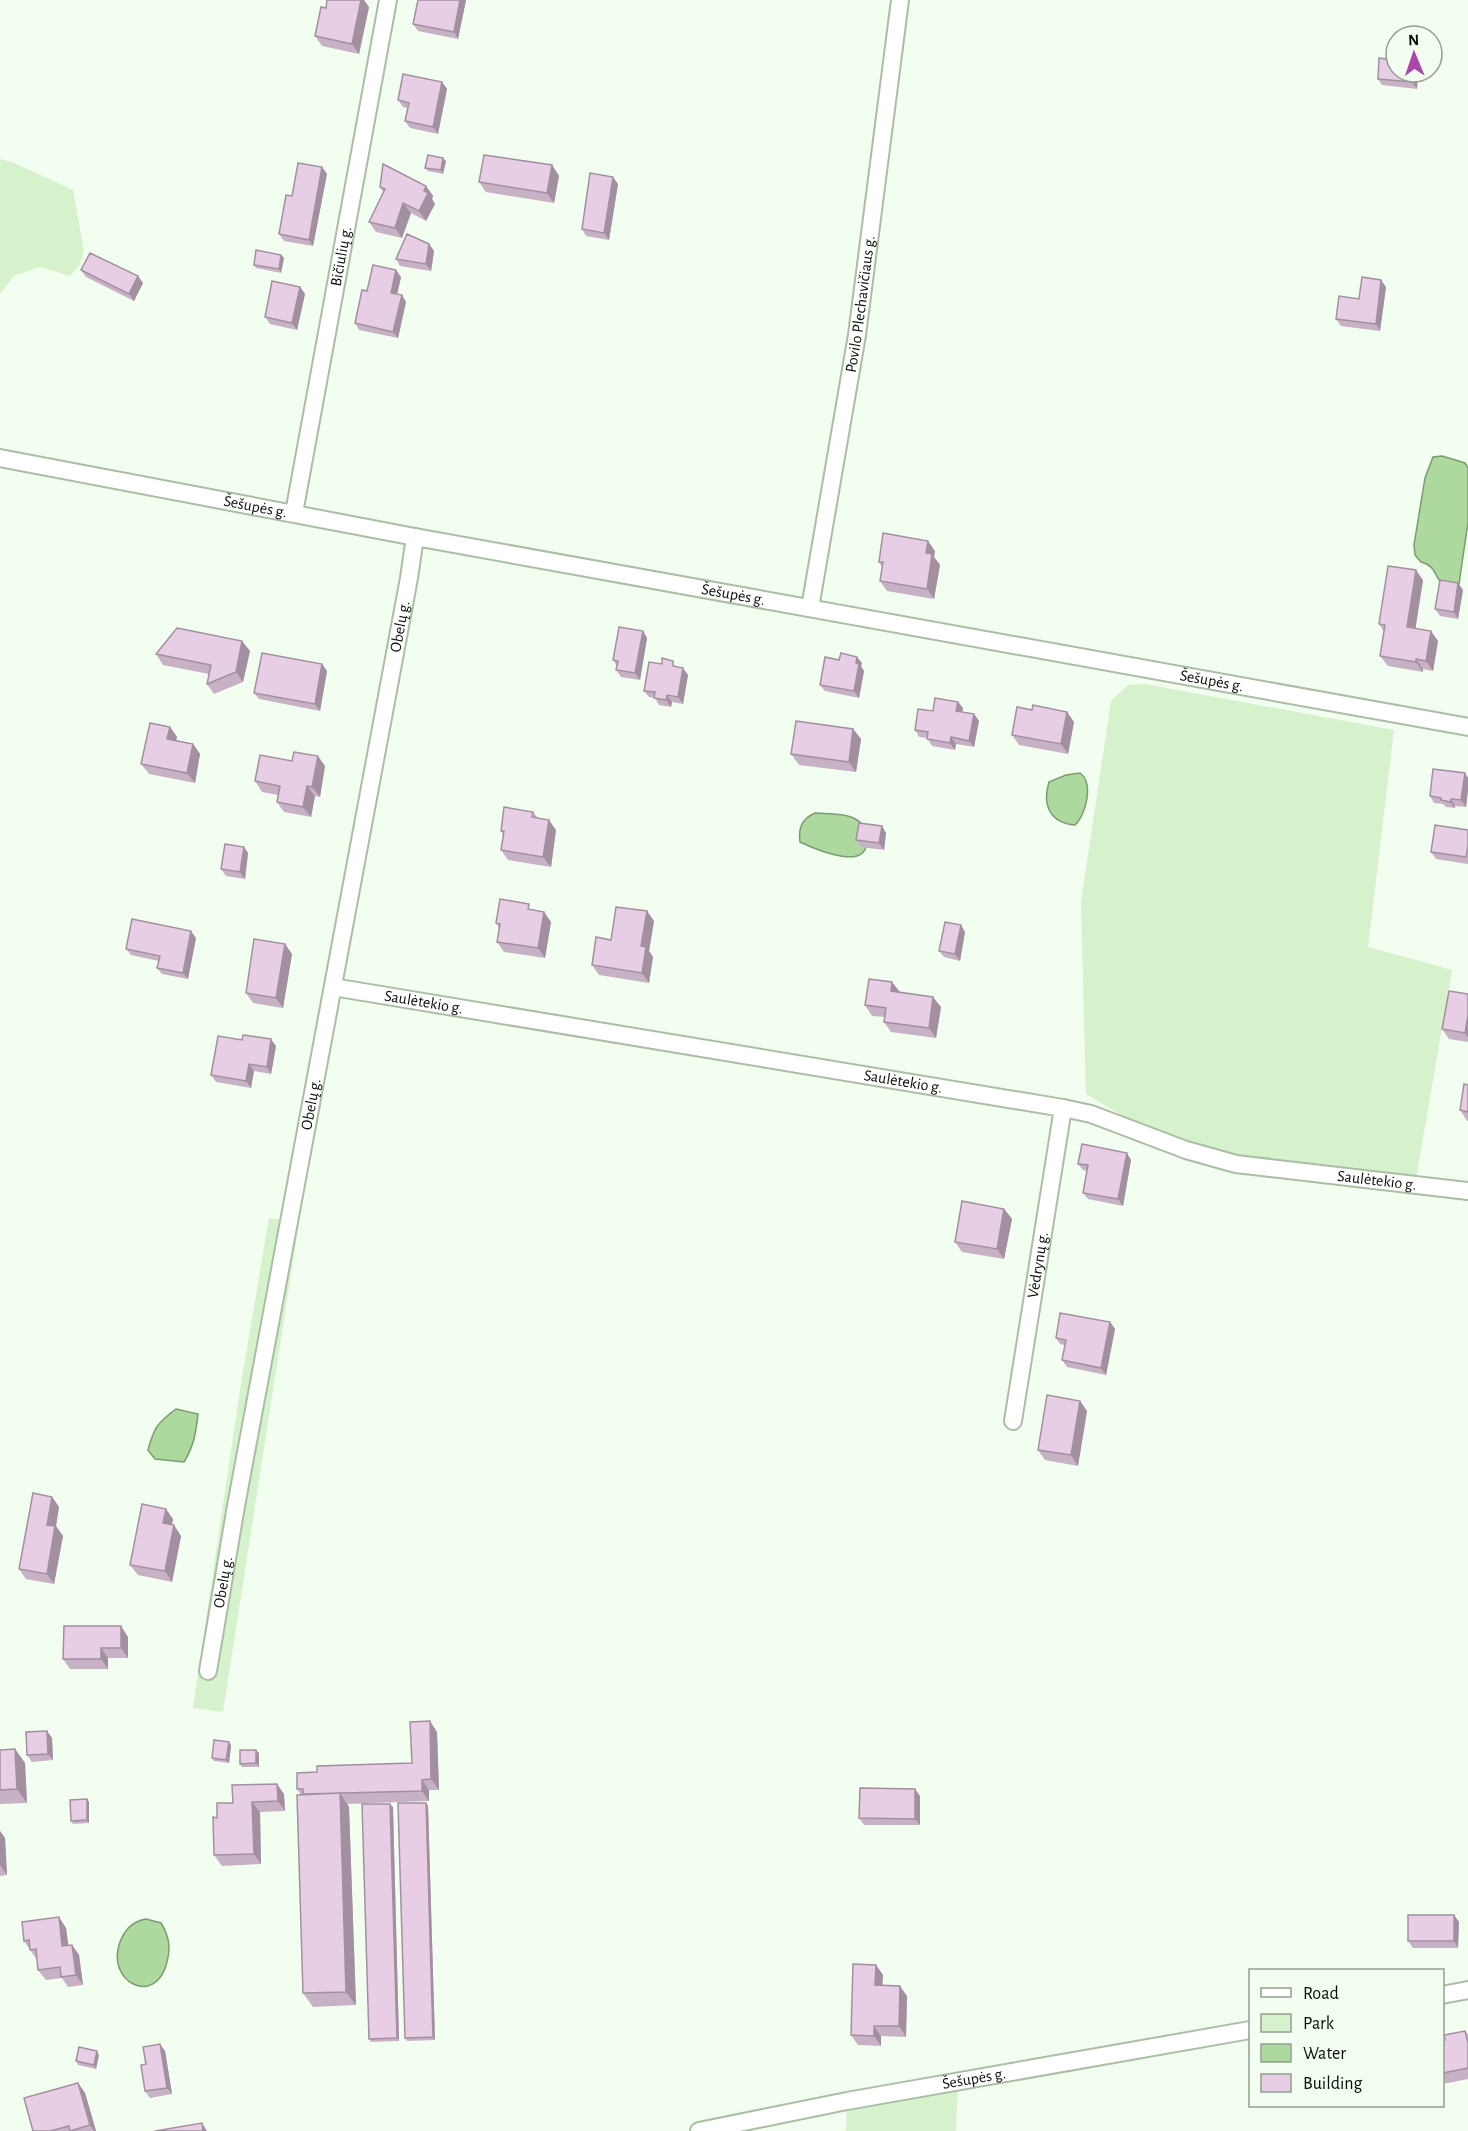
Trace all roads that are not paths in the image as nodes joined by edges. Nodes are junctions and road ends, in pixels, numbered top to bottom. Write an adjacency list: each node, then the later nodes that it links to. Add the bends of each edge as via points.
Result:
1 (388, 0): 4 (street, Bičiulių g.)
2 (900, 0): 6 (street, Povilo Plechavičiaus g., via 857,335)
3 (0, 458): 4 (street, Šešupės g.)
4 (294, 513): 5 (street, Šešupės g.)
5 (415, 537): 6 (street, Šešupės g.); 8 (street, Obelų g.)
6 (810, 608): 7 (street, Šešupės g.)
7 (1468, 727)
8 (333, 987): 9 (street, Saulėtekio g.); 12 (street, Obelų g.)
9 (1063, 1108): 10 (street, Saulėtekio g., via 1236,1164); 11 (street, Vėdrynų g.)
10 (1468, 1191)
11 (1013, 1422)
12 (208, 1671)
13 (1468, 1990): 14 (street)
14 (1444, 1995)
15 (1249, 2030): 16 (street, Šešupės g.)
16 (699, 2131)

